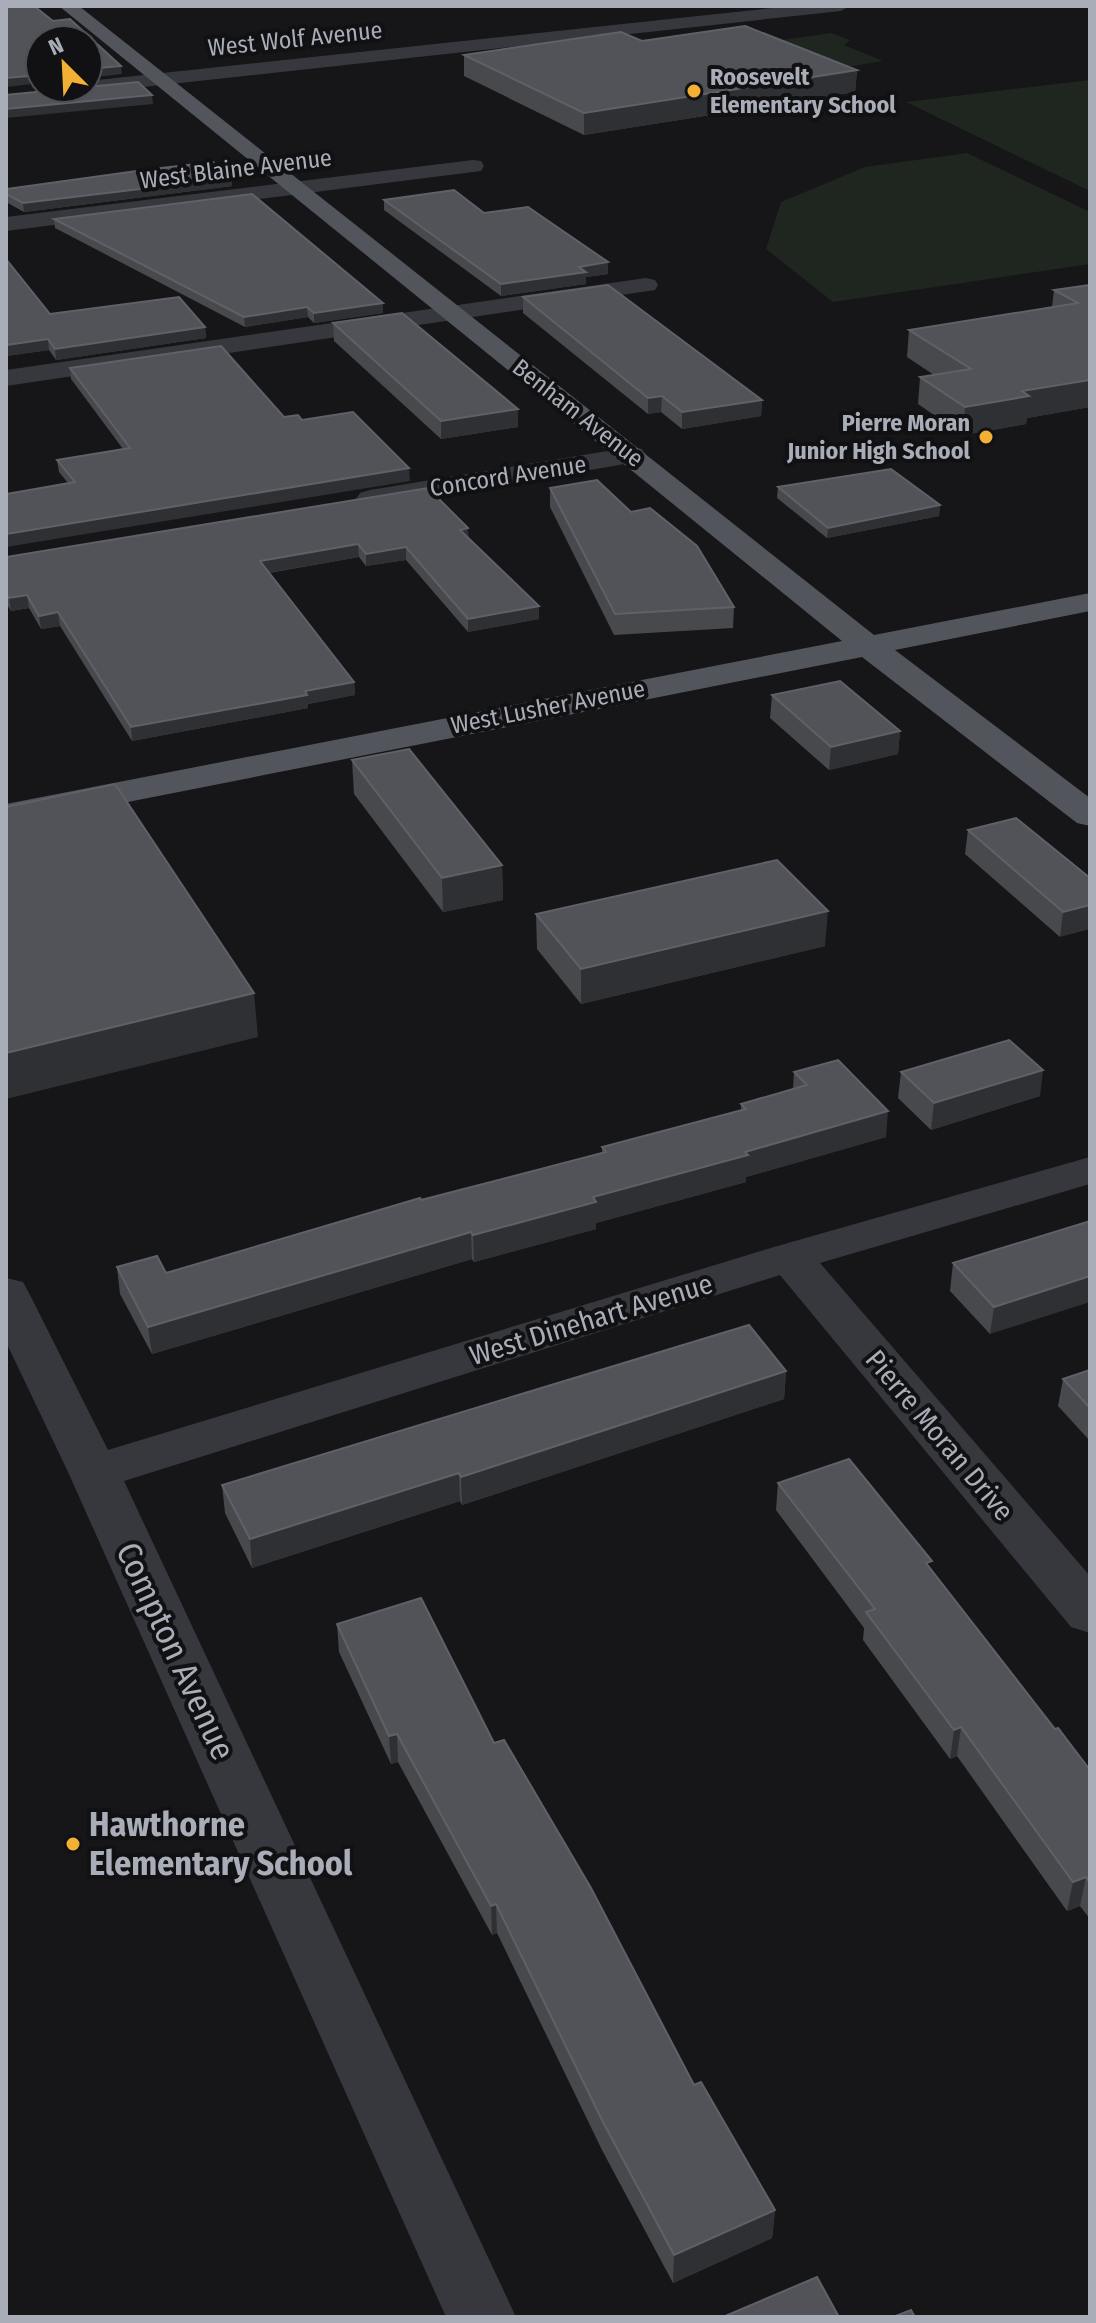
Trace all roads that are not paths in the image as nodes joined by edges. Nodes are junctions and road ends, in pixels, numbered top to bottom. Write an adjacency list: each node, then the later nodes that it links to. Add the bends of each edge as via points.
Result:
1 (68, 6): 5 (main road, Benham Avenue)
2 (713, 6): 4 (street)
3 (841, 6): 4 (street, West Wolf Avenue)
4 (737, 17): 5 (street, West Wolf Avenue)
5 (158, 79): 6 (street, West Wolf Avenue); 8 (main road, Benham Avenue)
6 (104, 85)
7 (473, 166): 8 (street, West Blaine Avenue)
8 (294, 188): 9 (street, West Blaine Avenue); 11 (main road, Benham Avenue)
9 (6, 224)
10 (646, 285): 11 (street)
11 (452, 314): 12 (street); 13 (main road, Benham Avenue)
12 (6, 378)
13 (632, 455): 14 (street, Concord Avenue); 16 (main road, Benham Avenue)
14 (348, 502)
15 (1090, 602): 16 (main road, West Lusher Avenue)
16 (866, 644): 17 (main road, West Lusher Avenue); 18 (main road, Benham Avenue)
17 (6, 815)
18 (1090, 815)
19 (1090, 1170): 20 (street, West Dinehart Avenue)
20 (790, 1257): 22 (street, West Dinehart Avenue); 23 (street, Pierre Moran Drive)
21 (6, 1293): 22 (street, Compton Avenue)
22 (94, 1472): 24 (street, Compton Avenue)
23 (1090, 1613)
24 (481, 2317)

